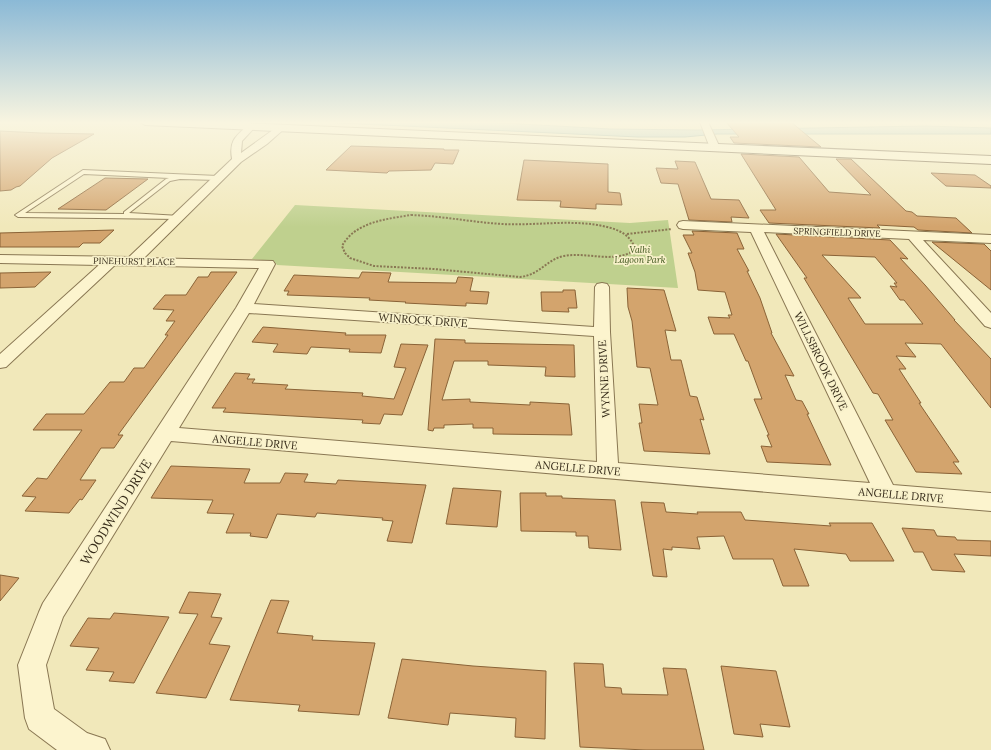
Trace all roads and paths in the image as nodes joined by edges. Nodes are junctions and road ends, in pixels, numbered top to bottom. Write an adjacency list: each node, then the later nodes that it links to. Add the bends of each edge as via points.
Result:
1 (236, 157): 4 (street)
2 (242, 157): 4 (street)
3 (939, 157): 5 (main road)
4 (237, 160): 7 (street)
5 (991, 160)
6 (180, 177): 7 (lane); 8 (lane, via 168,180 126,213); 8 (lane, via 83,172 18,215)
7 (218, 178): 9 (street)
8 (128, 216): 9 (lane)
9 (178, 217): 17 (street)
10 (678, 227): 11 (street, SPRINGFIELD DRIVE); 12 (path)
11 (756, 229): 13 (street, SPRINGFIELD DRIVE); 26 (street, WILLSBROOK DRIVE)
12 (627, 234): 12 (path, via 601,225 502,224 411,215 384,219 362,226 348,235 342,246 347,256 374,266 521,277 536,274 551,261 566,256 610,259 625,256 634,246)
13 (912, 236): 14 (street, SPRINGFIELD DRIVE); 21 (street)
14 (991, 239)
15 (0, 259): 16 (street, PINEHURST PLACE)
16 (112, 261): 17 (street, PINEHURST PLACE); 23 (street)
17 (133, 261): 18 (street, PINEHURST PLACE)
18 (268, 264): 20 (street, WOODWIND DRIVE)
19 (602, 287): 22 (street, WYNNE DRIVE)
20 (244, 308): 22 (street, WINROCK DRIVE); 24 (street, WOODWIND DRIVE)
21 (991, 322)
22 (602, 332): 25 (street, WYNNE DRIVE)
23 (0, 363)
24 (165, 434): 25 (street, ANGELLE DRIVE); 28 (street, WOODWIND DRIVE, via 52,612 32,665 40,718 81,748)
25 (608, 470): 26 (street, ANGELLE DRIVE)
26 (886, 494): 27 (street, ANGELLE DRIVE)
27 (991, 502)
28 (94, 750)

